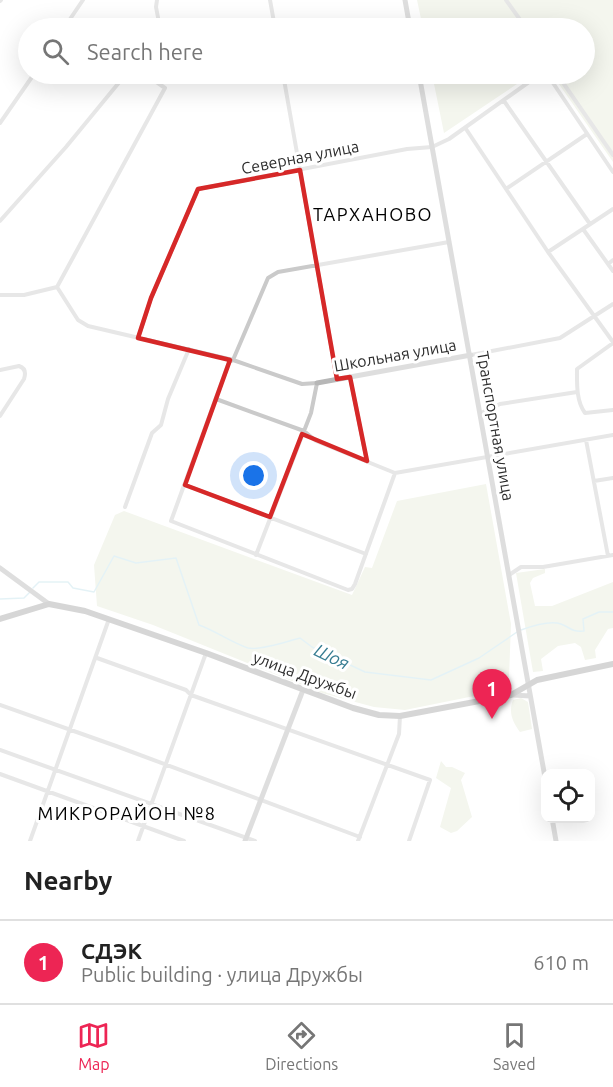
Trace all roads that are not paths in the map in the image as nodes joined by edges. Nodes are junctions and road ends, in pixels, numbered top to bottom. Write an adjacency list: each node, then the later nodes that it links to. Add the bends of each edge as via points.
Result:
1 (83, 0): 6 (street)
2 (157, 0): 7 (street)
3 (270, 0): 8 (street)
4 (405, 0): 9 (street)
5 (506, 0): 10 (street)
6 (71, 18)
7 (158, 18)
8 (273, 18)
9 (408, 18)
10 (519, 18)
11 (26, 84): 20 (street)
12 (118, 84): 30 (street)
13 (159, 84): 39 (street, via 165,88)
14 (285, 84): 26 (street)
15 (421, 84): 23 (street, Транспортная улица)
16 (526, 84): 19 (street, Северная улица)
17 (554, 84): 22 (street, Северная улица)
18 (564, 84): 24 (street)
19 (504, 100): 21 (street, Северная улица); 25 (street)
20 (0, 123)
21 (466, 129): 23 (street, Северная улица); 28 (street)
22 (587, 134): 25 (street); 27 (street)
23 (432, 147): 26 (street, Северная улица); 33 (street, Транспортная улица)
24 (613, 155)
25 (546, 161): 28 (street); 31 (street)
26 (300, 170): 37 (street); 43 (street, Северная улица, via 198,189)
27 (613, 172)
28 (506, 189): 34 (street)
29 (613, 209): 31 (street)
30 (0, 221)
31 (590, 224): 32 (street)
32 (583, 229): 34 (street); 36 (street)
33 (450, 242): 37 (street); 46 (street, Транспортная улица)
34 (548, 252): 42 (street)
35 (613, 260): 36 (street)
36 (608, 264): 38 (street)
37 (317, 266): 47 (street, via 278,272 268,278); 50 (street)
38 (613, 271)
39 (57, 287): 40 (street, via 24,295); 43 (street, via 78,320 104,331)
40 (0, 295)
41 (613, 304): 42 (street, Школьная улица)
42 (594, 316): 44 (street); 46 (street, Школьная улица, via 560,338)
43 (138, 338): 45 (street)
44 (613, 343): 52 (street, via 577,369)
45 (189, 349): 47 (street); 66 (street)
46 (471, 355): 49 (street, Школьная улица); 55 (street, Транспортная улица)
47 (233, 360): 51 (street, via 302,384); 53 (street)
48 (0, 370): 56 (street, via 13,366 25,371 24,379)
49 (350, 377): 50 (street, Школьная улица); 61 (street)
50 (337, 379): 51 (street, Школьная улица)
51 (317, 383): 57 (street, Школьная улица)
52 (578, 392): 54 (street, via 581,408 587,414); 55 (street, via 500,404)
53 (216, 399): 57 (street); 65 (street)
54 (613, 410)
55 (481, 413): 60 (street, Транспортная улица)
56 (0, 416)
57 (304, 431): 61 (street, via 316,441); 67 (street, Школьная улица)
58 (613, 435): 59 (street)
59 (586, 440): 60 (street); 64 (street)
60 (488, 458): 62 (street); 72 (street, Транспортная улица)
61 (367, 460): 62 (street)
62 (395, 473): 68 (street)
63 (613, 478): 64 (street)
64 (594, 481): 70 (street)
65 (185, 485): 67 (street); 69 (street, via 171,521)
66 (125, 507)
67 (270, 517): 68 (street); 69 (street, Школьная улица)
68 (366, 554): 69 (street, via 355,584 348,590)
69 (256, 555)
70 (610, 556): 72 (street, via 521,567)
71 (0, 568): 73 (street, улица Дружбы)
72 (508, 576): 79 (street, Транспортная улица)
73 (49, 604): 74 (main road); 75 (main road, улица Дружбы)
74 (0, 619)
75 (110, 619): 76 (main road, улица Дружбы); 77 (street)
76 (206, 652): 80 (main road, улица Дружбы); 81 (street)
77 (97, 658): 81 (street); 87 (street)
78 (613, 664): 79 (main road, улица Дружбы)
79 (528, 685): 82 (main road, улица Дружбы); 83 (street, Транспортная улица)
80 (303, 690): 85 (main road, улица Дружбы, via 366,712); 86 (street)
81 (191, 695): 86 (street); 89 (street)
82 (511, 695): 83 (street); 85 (main road, улица Дружбы)
83 (530, 696): 91 (street, Транспортная улица)
84 (0, 705): 87 (street)
85 (400, 716): 90 (street, via 399,734)
86 (287, 728): 90 (street); 95 (street)
87 (70, 730): 89 (street); 92 (street)
88 (0, 750): 92 (street)
89 (166, 765): 95 (street); 96 (street)
90 (387, 765): 100 (street); 105 (street, via 430,780)
91 (543, 769)
92 (55, 770): 94 (street); 96 (street)
93 (0, 774): 94 (street)
94 (47, 792): 98 (street); 101 (street)
95 (260, 800): 99 (street); 100 (street)
96 (152, 803): 98 (street); 99 (street)
97 (553, 823): 106 (street)
98 (144, 827): 102 (street); 103 (street)
99 (246, 839): 104 (street)
100 (359, 839)
101 (30, 841)
102 (138, 841)
103 (184, 841)
104 (255, 841)
105 (409, 841)
106 (556, 841)

